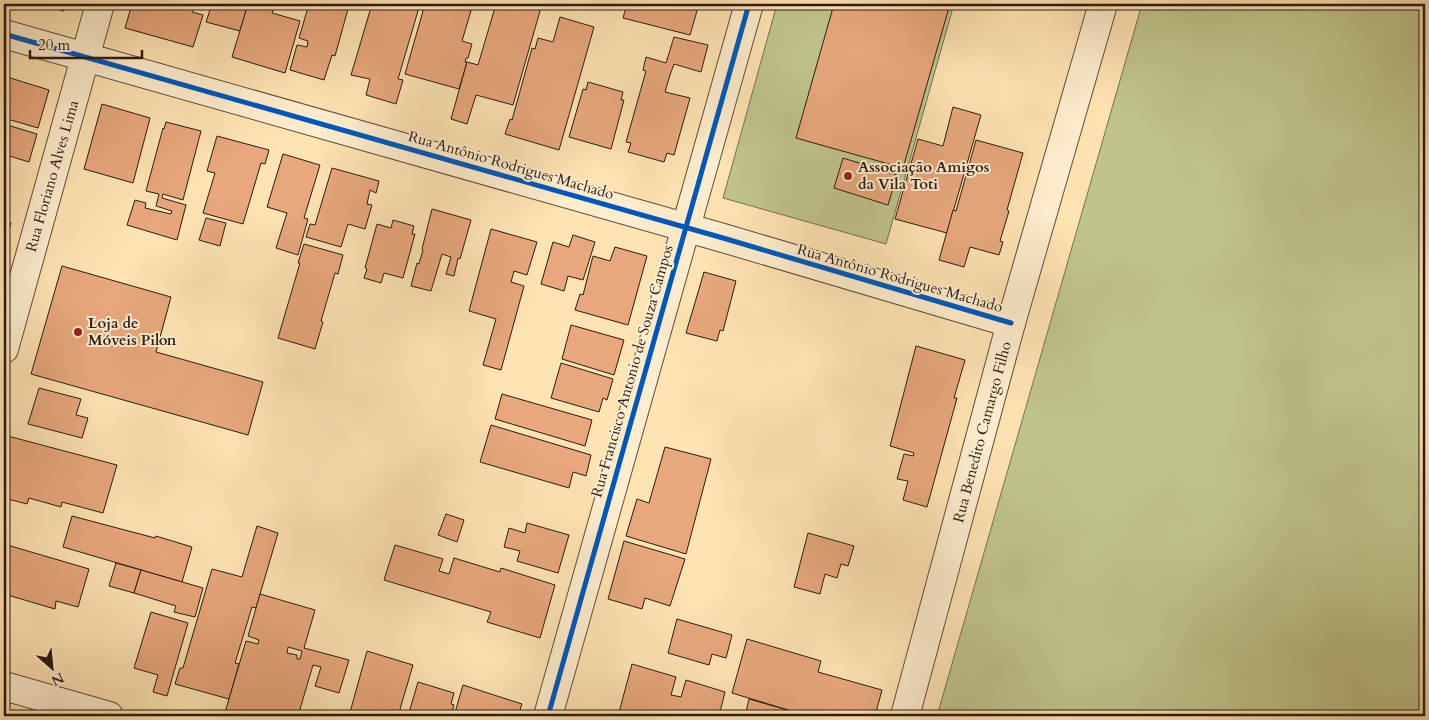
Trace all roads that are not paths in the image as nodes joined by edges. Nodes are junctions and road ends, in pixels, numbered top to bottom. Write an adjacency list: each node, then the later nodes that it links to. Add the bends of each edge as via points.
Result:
1 (100, 4): 5 (street, Rua Floriano Alves Lima)
2 (749, 4): 6 (street, Rua Francisco Antonio de Souza Campos)
3 (1103, 4): 7 (street, Rua Benedito Camargo Filho)
4 (4, 34): 5 (street, Rua Antônio Rodrigues Machado)
5 (85, 57): 6 (street, Rua Antônio Rodrigues Machado); 8 (street, Rua Floriano Alves Lima)
6 (686, 228): 7 (street, Rua Antônio Rodrigues Machado); 11 (street, Rua Francisco Antonio de Souza Campos)
7 (1011, 323): 12 (street, Rua Benedito Camargo Filho)
8 (4, 349)
9 (4, 686): 10 (street)
10 (109, 716)
11 (548, 716)
12 (905, 716)

